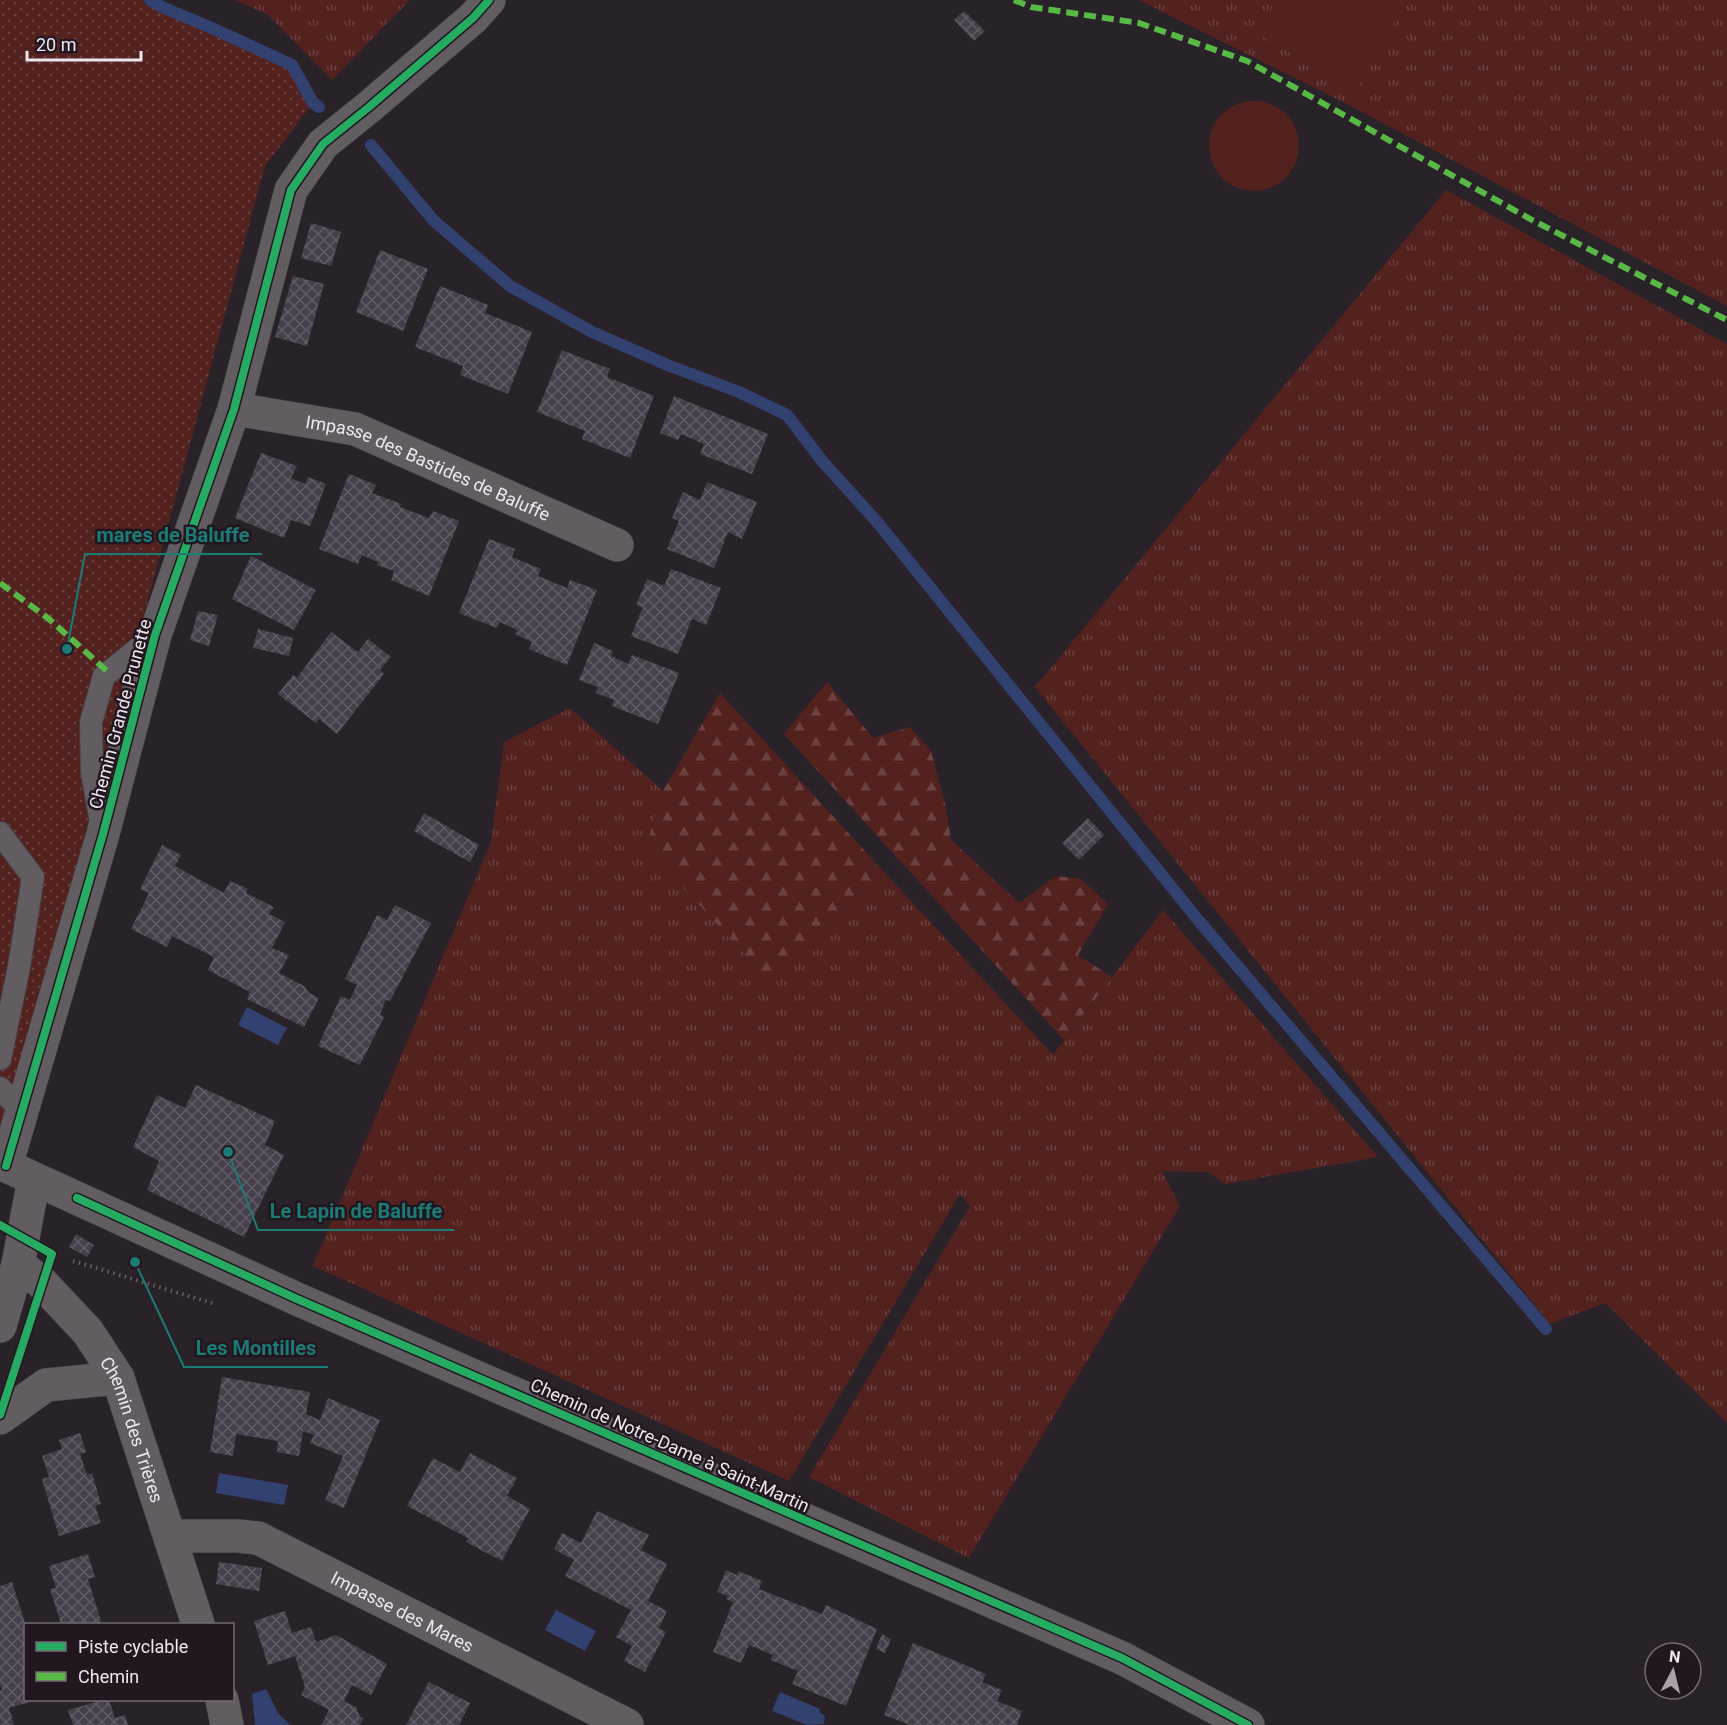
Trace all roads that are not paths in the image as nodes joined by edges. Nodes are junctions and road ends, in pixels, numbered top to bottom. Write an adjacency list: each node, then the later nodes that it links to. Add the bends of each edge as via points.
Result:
1 (489, 0): 2 (street, Chemin Grande Prunette, via 473,18 323,144 291,190)
2 (234, 409): 3 (street, Impasse des Bastides de Baluffe, via 355,429); 7 (street, Chemin Grande Prunette, via 155,635 103,834)
3 (616, 545)
4 (0, 833): 5 (lane, via 33,877)
5 (0, 1059)
6 (0, 1088): 7 (lane)
7 (22, 1112): 8 (street, Chemin Grande Prunette)
8 (14, 1169): 9 (street, Chemin Grande Prunette); 18 (street, Chemin de Notre-Dame à Saint-Martin, via 297,1299 1122,1658)
9 (18, 1264): 10 (street, Chemin Grande Prunette); 11 (street, Chemin des Trières, via 42,1283 88,1332)
10 (0, 1326)
11 (118, 1378): 12 (street, via 46,1385); 13 (street, Chemin des Trières)
12 (0, 1418)
13 (170, 1536): 14 (street, Chemin des Trières); 17 (street, Impasse des Mares, via 258,1539)
14 (198, 1623)
15 (222, 1701): 16 (street)
16 (227, 1725)
17 (627, 1725)
18 (1248, 1725)

